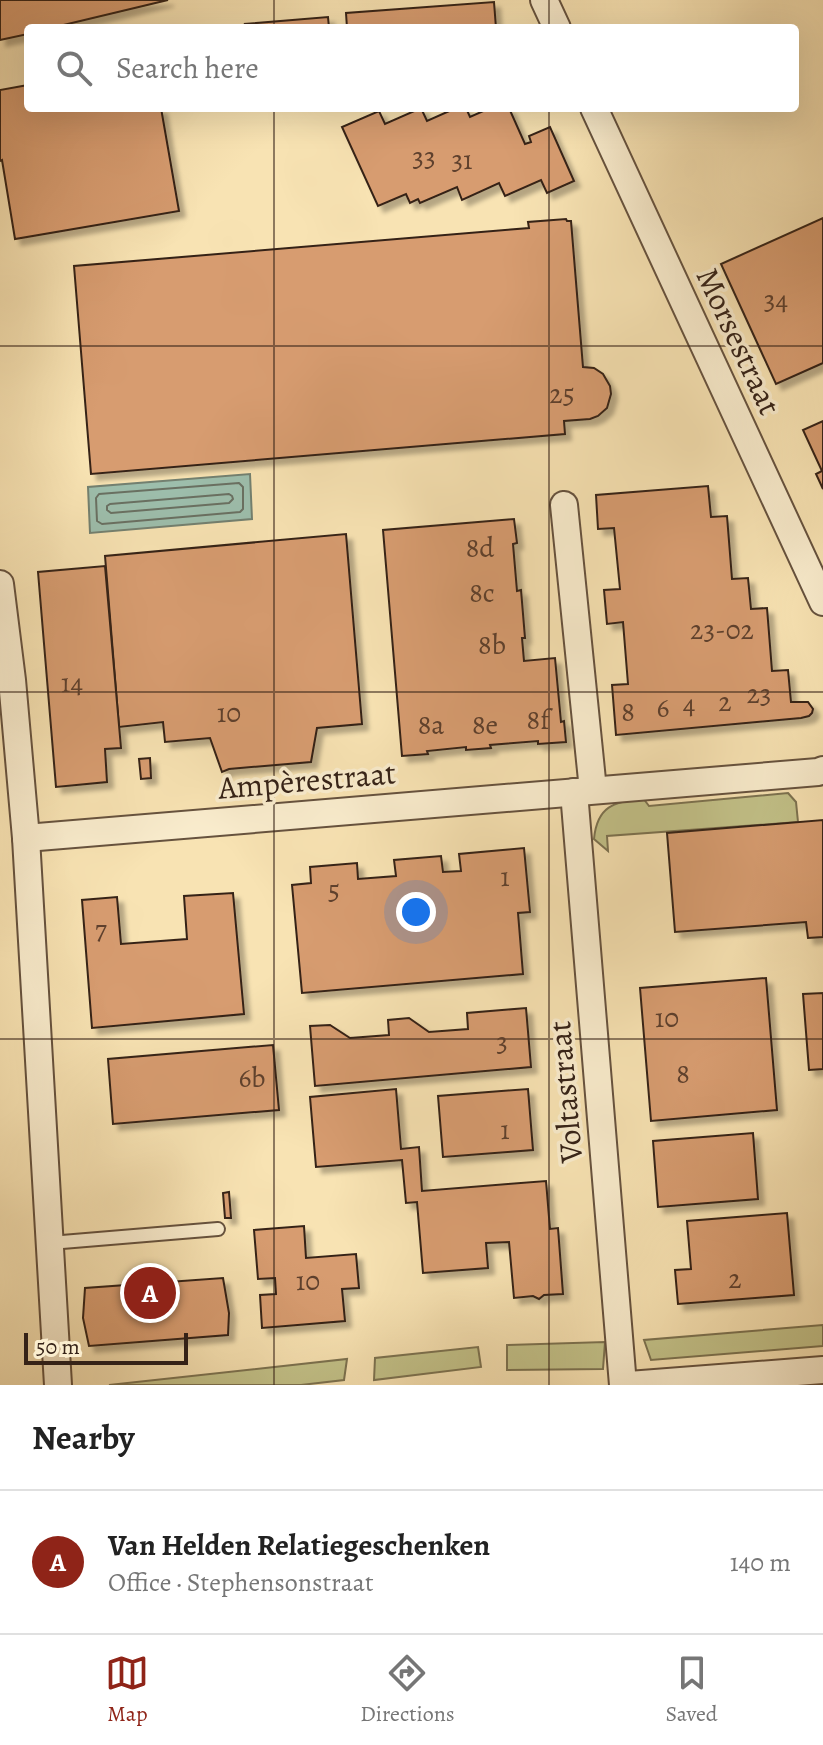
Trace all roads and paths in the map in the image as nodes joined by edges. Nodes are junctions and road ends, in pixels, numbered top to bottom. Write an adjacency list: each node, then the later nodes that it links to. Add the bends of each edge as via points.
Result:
1 (544, 0): 2 (street)
2 (555, 24)
3 (596, 112): 6 (street, Morsestraat)
4 (564, 505): 8 (street)
5 (0, 584): 9 (street)
6 (823, 602)
7 (823, 770): 8 (street, Ampèrestraat)
8 (584, 791): 9 (street, Ampèrestraat); 14 (street, Voltastraat)
9 (26, 838): 11 (street)
10 (218, 1229): 11 (lane)
11 (50, 1243): 13 (street)
12 (823, 1370): 14 (street)
13 (58, 1385)
14 (626, 1385)

